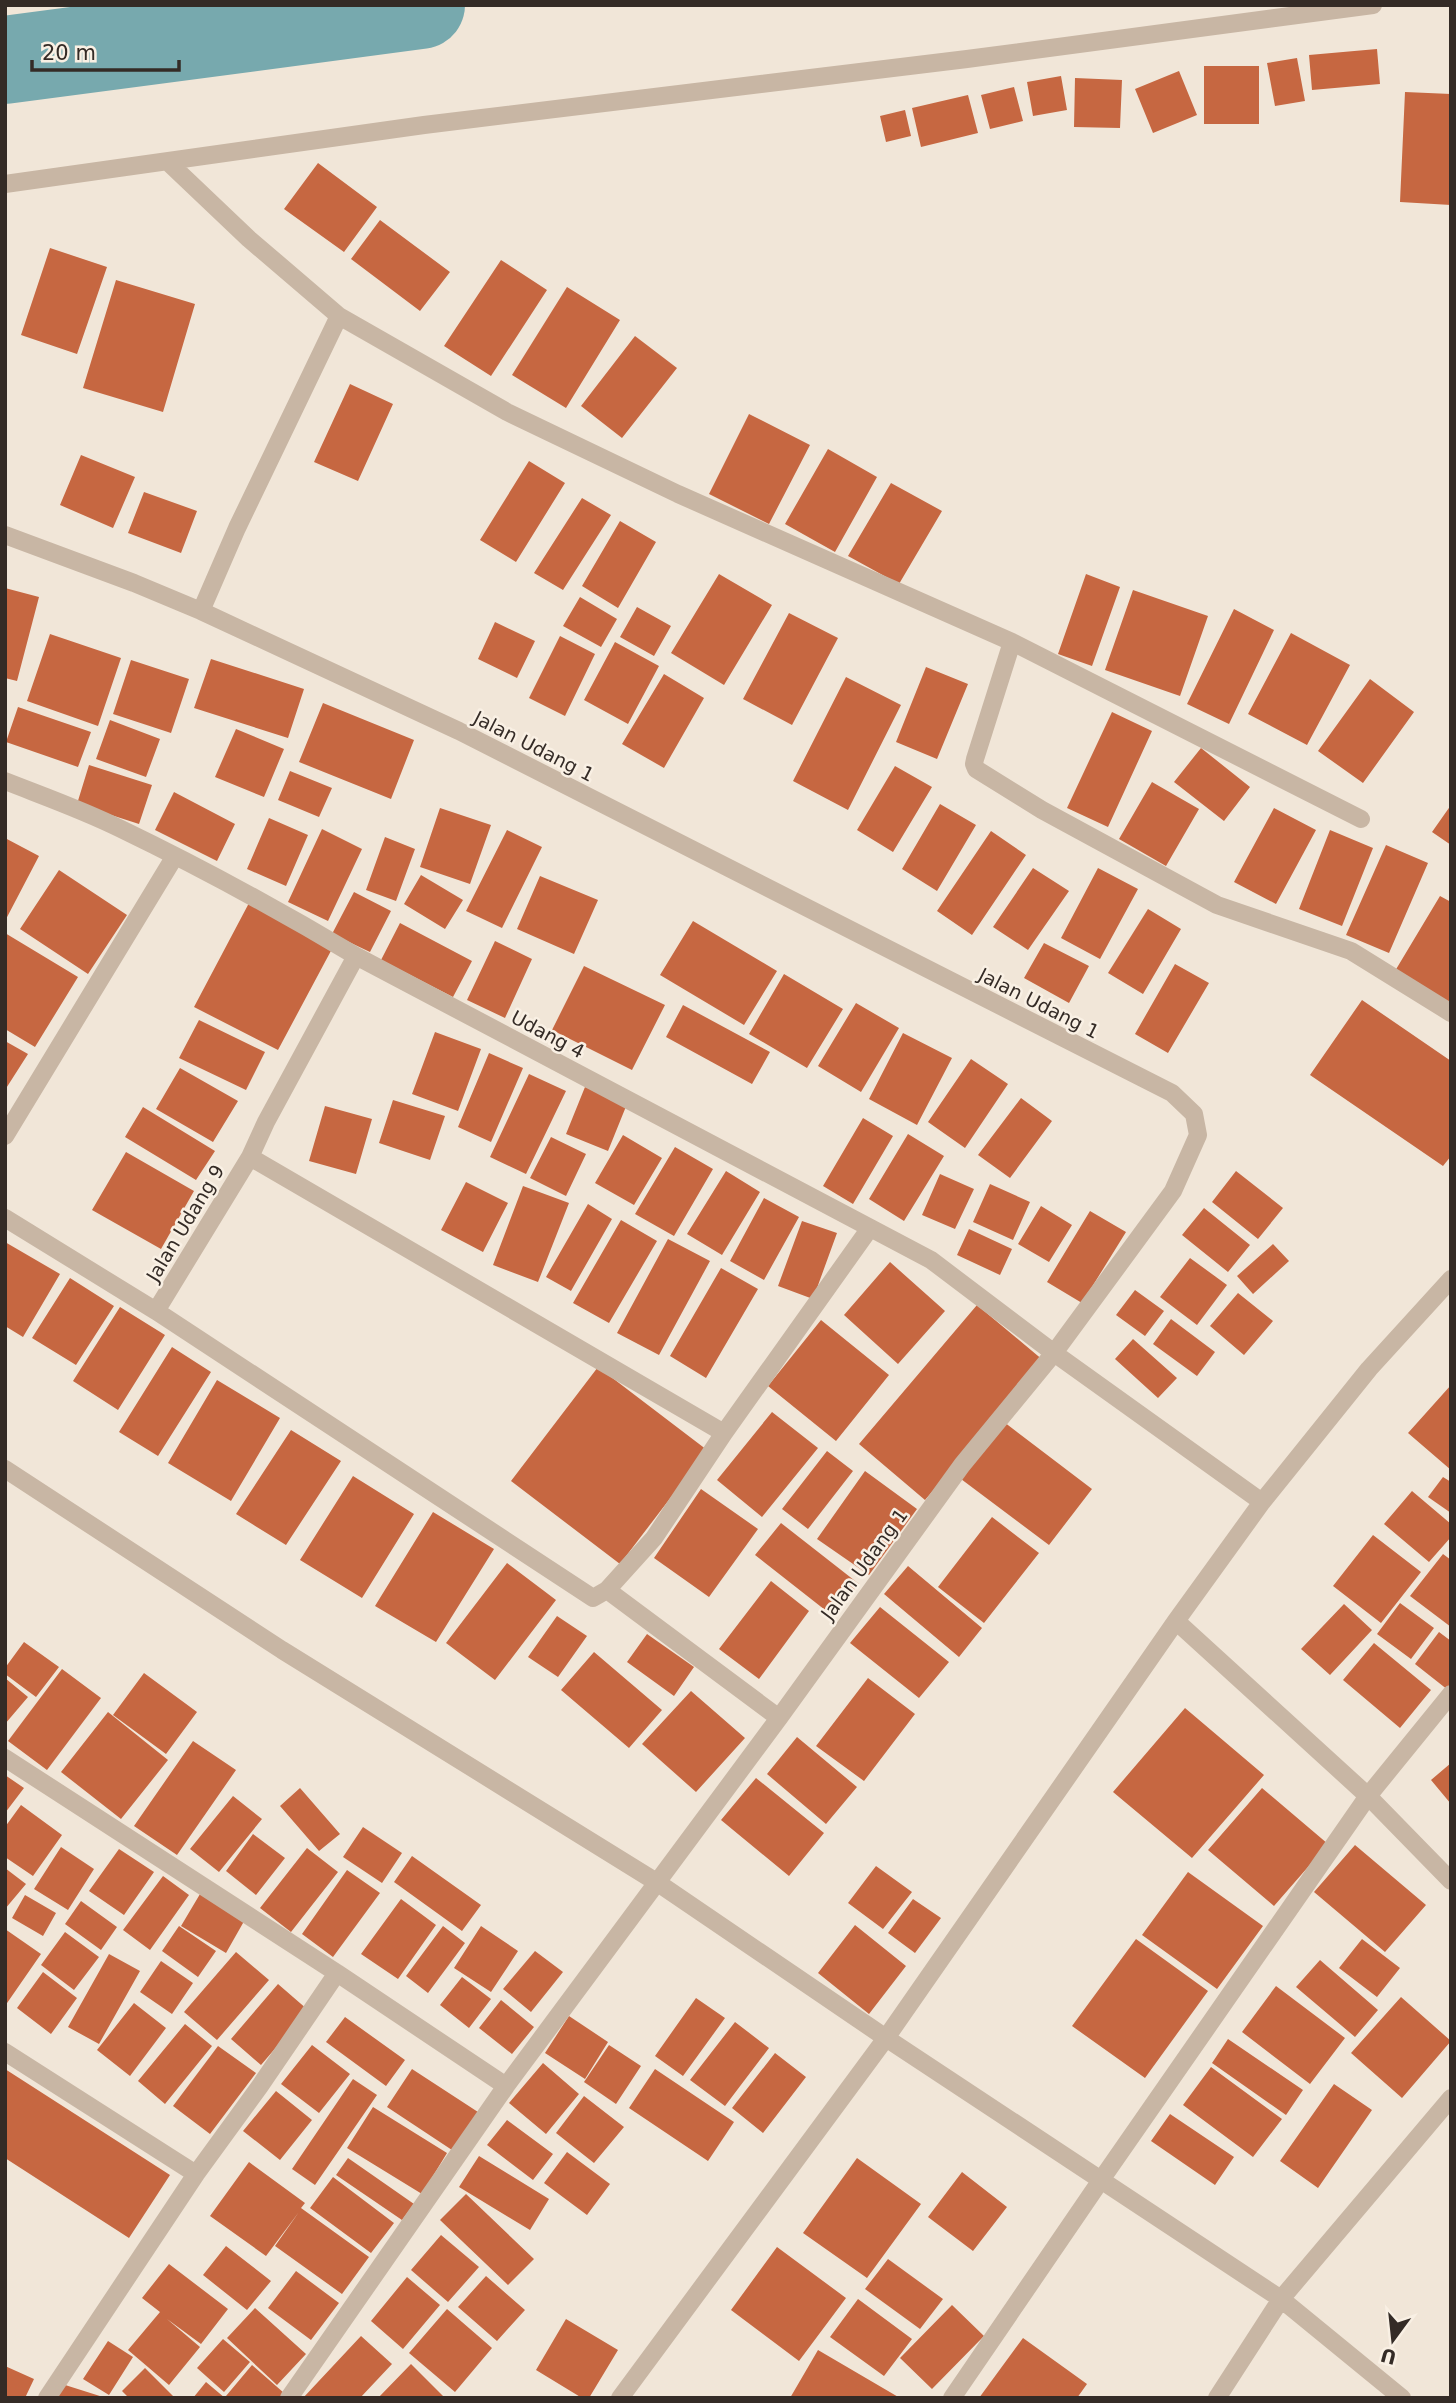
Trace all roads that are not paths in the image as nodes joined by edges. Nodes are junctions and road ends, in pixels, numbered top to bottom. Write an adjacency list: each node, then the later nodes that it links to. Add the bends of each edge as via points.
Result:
1 (1373, 5): 2 (street, via 424,125)
2 (168, 162): 3 (street); 4 (street)
3 (5, 184)
4 (339, 316): 6 (street); 7 (street, via 507,412 678,494)
5 (5, 535): 6 (street, Jalan Udang 1)
6 (201, 611): 19 (street, Jalan Udang 1, via 458,731 1172,1093 1195,1114 1198,1135 1187,1164 1173,1191)
7 (1012, 642): 9 (street); 12 (street, via 975,759 976,769 1211,901 1351,951)
8 (5, 780): 10 (street, Udang 4)
9 (1362, 820)
10 (175, 856): 11 (street, Udang 4); 13 (street)
11 (356, 956): 14 (street, Jalan Udang 9); 16 (street, Udang 4)
12 (1451, 1013)
13 (5, 1136)
14 (250, 1157): 18 (street, Jalan Udang 9); 20 (street)
15 (5, 1218): 18 (street)
16 (870, 1228): 19 (street, Udang 4, via 931,1260); 20 (street)
17 (1451, 1279): 22 (street, via 1369,1369)
18 (156, 1311): 23 (street, via 593,1598)
19 (1054, 1353): 22 (street, Udang 4); 26 (street, Jalan Udang 1, via 961,1465)
20 (724, 1433): 23 (street, via 654,1538)
21 (5, 1469): 30 (street, via 282,1650)
22 (1262, 1502): 24 (street)
23 (607, 1590): 26 (street)
24 (1176, 1621): 28 (street); 32 (street)
25 (1451, 1694): 28 (street)
26 (779, 1718): 30 (street, Jalan Udang 1)
27 (5, 1758): 31 (street)
28 (1368, 1796): 29 (street); 37 (street)
29 (1451, 1881)
30 (658, 1882): 32 (street); 34 (street, Jalan Udang 1)
31 (337, 1973): 34 (street); 36 (street)
32 (886, 2038): 37 (street); 41 (street)
33 (5, 2052): 36 (street)
34 (506, 2086): 40 (street, Jalan Udang 1)
35 (1451, 2098): 38 (street)
36 (196, 2174): 39 (street)
37 (1101, 2180): 38 (street); 42 (street)
38 (1281, 2299): 43 (street); 44 (street)
39 (47, 2398)
40 (289, 2398)
41 (620, 2398)
42 (953, 2398)
43 (1217, 2398)
44 (1402, 2398)

